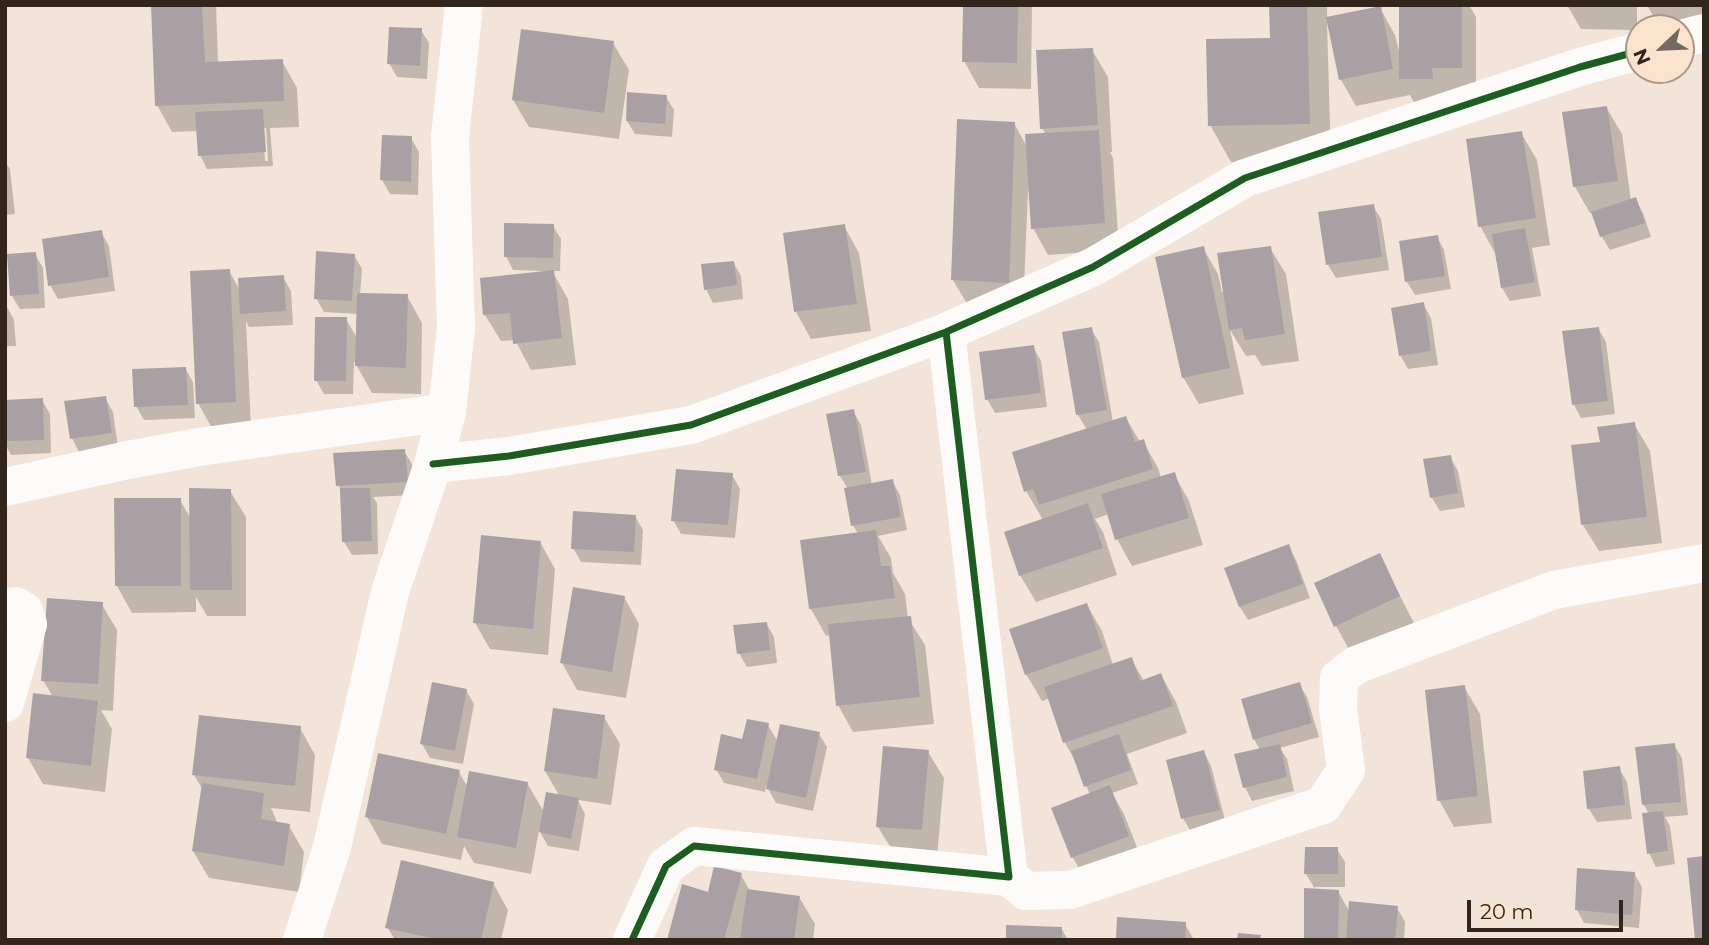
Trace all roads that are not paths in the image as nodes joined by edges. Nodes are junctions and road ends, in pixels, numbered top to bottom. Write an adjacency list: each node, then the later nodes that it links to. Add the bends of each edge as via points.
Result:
1 (464, 5): 4 (street, via 450,137 456,327)
2 (1625, 55): 3 (street, via 1245,178 1093,267)
3 (946, 332): 5 (street, via 691,425); 10 (street)
4 (447, 412): 5 (street); 6 (street, via 199,447)
5 (433, 464): 11 (street, via 390,592 332,848)
6 (5, 487)
7 (1704, 564): 10 (street, via 1554,590 1356,665 1339,678 1346,770 1323,805 1070,890 1026,891)
8 (5, 608): 9 (street, via 16,606 24,611 28,624)
9 (5, 703)
10 (1009, 877): 12 (street, via 694,846 666,866)
11 (302, 940)
12 (632, 940)

